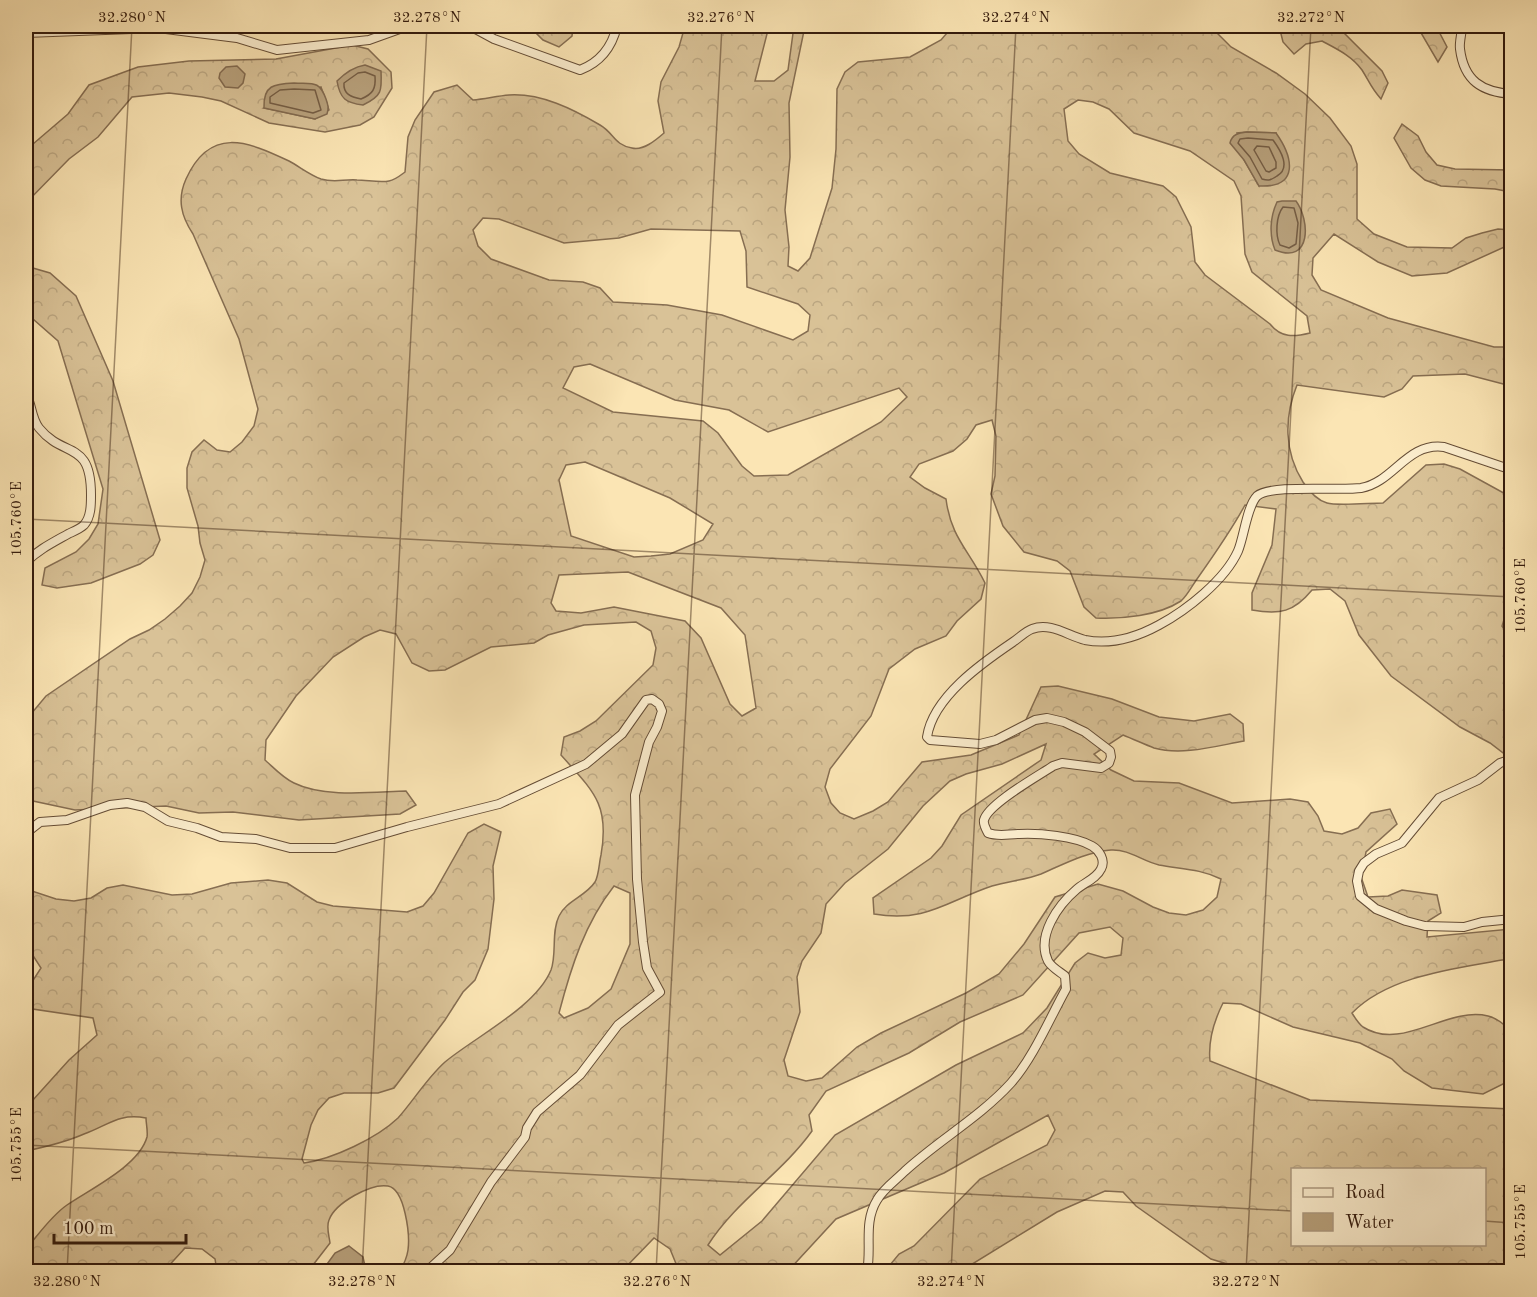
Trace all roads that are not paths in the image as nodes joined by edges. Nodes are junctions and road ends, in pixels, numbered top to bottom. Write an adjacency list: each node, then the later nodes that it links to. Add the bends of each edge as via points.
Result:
1 (408, 26): 5 (street, via 369,40 277,50 237,38 158,28)
2 (470, 26): 3 (street, via 494,39 580,70 594,65 614,42)
3 (617, 26)
4 (1462, 26): 6 (street, via 1460,48 1466,69 1480,87)
5 (26, 33)
6 (1512, 94)
7 (26, 394): 9 (street, via 40,429 87,463 91,510 84,525 37,551)
8 (1512, 470): 14 (street, via 1434,446 1417,451 1365,487 1266,491 1252,504 1229,567 1173,618 1144,633 1114,641 1085,640 1047,628 1032,629 966,676 945,702 929,724 930,740 980,744 1047,718 1085,732 1110,751 1109,763 1101,768 1062,763 1053,766 998,802 984,822 988,833 996,836 1067,838 1093,846 1103,861 1096,875 1056,912 1043,942 1048,963 1065,976 1066,988 1029,1056 1011,1082 928,1150 876,1201 867,1228)
9 (26, 562)
10 (1512, 759): 12 (street, via 1439,798 1402,843 1364,863 1357,881 1360,896 1376,909 1416,924 1464,927)
11 (26, 833): 13 (street, via 40,822 128,803 145,807 168,821 221,837 256,839 290,848 336,848 499,804 586,764 622,734 646,700 659,704 662,711 635,795 643,942 647,968 660,992 618,1025 580,1075 537,1112 525,1137 491,1182 450,1250)
12 (1512, 920)
13 (426, 1272)
14 (867, 1272)

